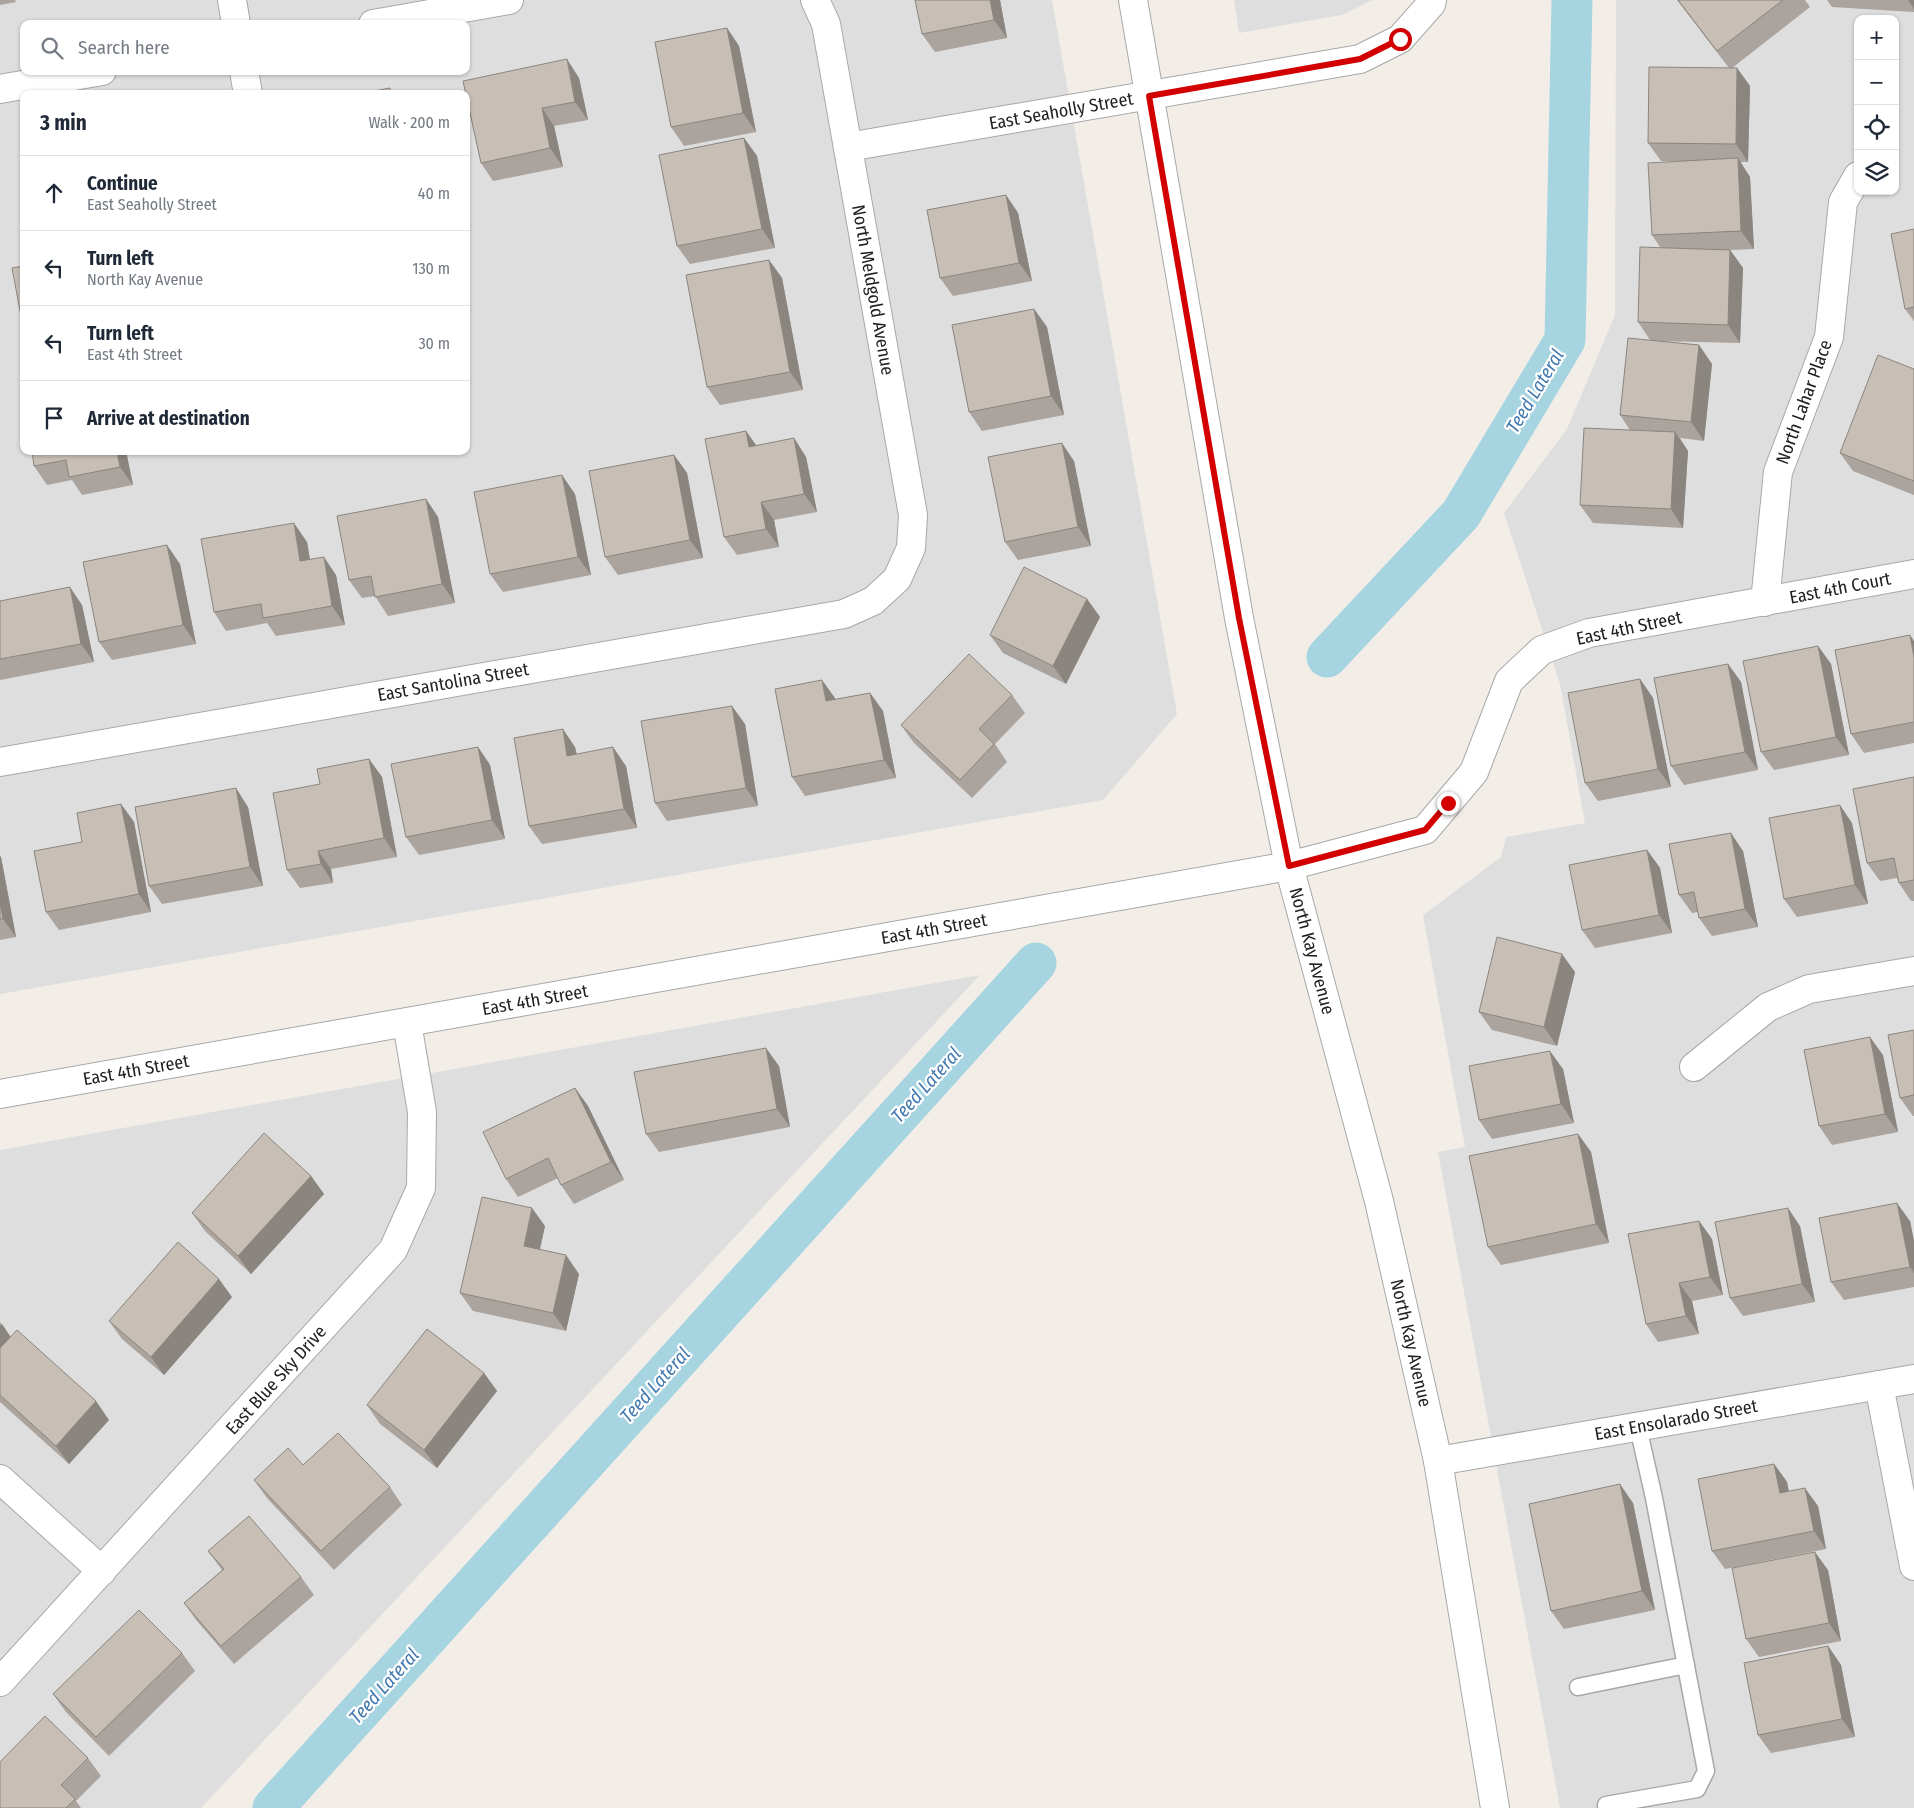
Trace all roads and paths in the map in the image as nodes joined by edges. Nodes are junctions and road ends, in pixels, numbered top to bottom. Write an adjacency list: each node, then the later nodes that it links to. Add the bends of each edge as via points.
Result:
1 (232, 0): 6 (street)
2 (509, 0): 7 (street)
3 (815, 0): 13 (street, North Meldgold Avenue, via 826,24)
4 (1133, 0): 12 (street, North Kay Avenue)
5 (1431, 2): 12 (street, East Seaholly Street, via 1400,39 1360,59)
6 (235, 20)
7 (396, 20)
8 (79, 75): 10 (street)
9 (245, 75): 11 (street)
10 (0, 89)
11 (247, 90)
12 (1149, 96): 13 (street, East Seaholly Street); 19 (street, North Kay Avenue, via 1239,618)
13 (848, 147): 16 (street, North Meldgold Avenue, via 913,516 911,548)
14 (1854, 183): 17 (street, North Lahar Place, via 1843,202 1829,337 1778,472)
15 (1914, 574): 17 (street, East 4th Court)
16 (896, 580): 18 (street, East Santolina Street, via 873,601 844,614)
17 (1765, 602): 19 (street, East 4th Street, via 1589,633 1542,650 1509,681 1474,772 1425,830)
18 (0, 762)
19 (1289, 866): 21 (street, East 4th Street); 27 (street, North Kay Avenue, via 1379,1201)
20 (1914, 971): 22 (street, via 1808,989 1768,1007)
21 (407, 1023): 23 (street, East 4th Street); 30 (street, East Blue Sky Drive, via 422,1112 421,1188 393,1250)
22 (1694, 1067)
23 (0, 1094)
24 (1914, 1379): 25 (street, East Ensolarado Street)
25 (1879, 1385): 26 (street, East Ensolarado Street); 29 (street)
26 (1638, 1427): 27 (street, East Ensolarado Street); 31 (lane)
27 (1438, 1462): 35 (street, North Kay Avenue)
28 (0, 1479): 30 (street)
29 (1914, 1566)
30 (102, 1572): 32 (street, East Blue Sky Drive)
31 (1686, 1665): 33 (lane); 34 (lane, via 1706,1771 1697,1789)
32 (0, 1682)
33 (1578, 1687)
34 (1606, 1806)
35 (1495, 1808)

